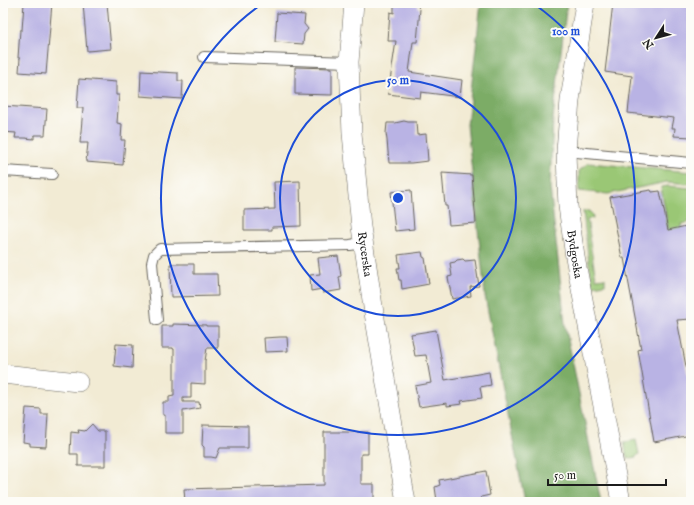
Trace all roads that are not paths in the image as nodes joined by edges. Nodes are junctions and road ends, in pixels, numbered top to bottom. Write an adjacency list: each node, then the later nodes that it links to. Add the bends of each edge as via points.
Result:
1 (354, 3): 4 (street, Rycerska)
2 (585, 3): 5 (street, Bydgoska, via 570,100)
3 (204, 57): 4 (lane)
4 (349, 62): 9 (street, Rycerska, via 352,133)
5 (566, 152): 6 (lane); 14 (street, Bydgoska, via 568,206 575,257)
6 (691, 163)
7 (3, 171): 8 (lane)
8 (52, 174)
9 (364, 243): 10 (lane, via 160,249 154,255 152,263); 13 (street, Rycerska)
10 (157, 320)
11 (3, 374): 12 (street)
12 (78, 382)
13 (406, 502)
14 (621, 502)

